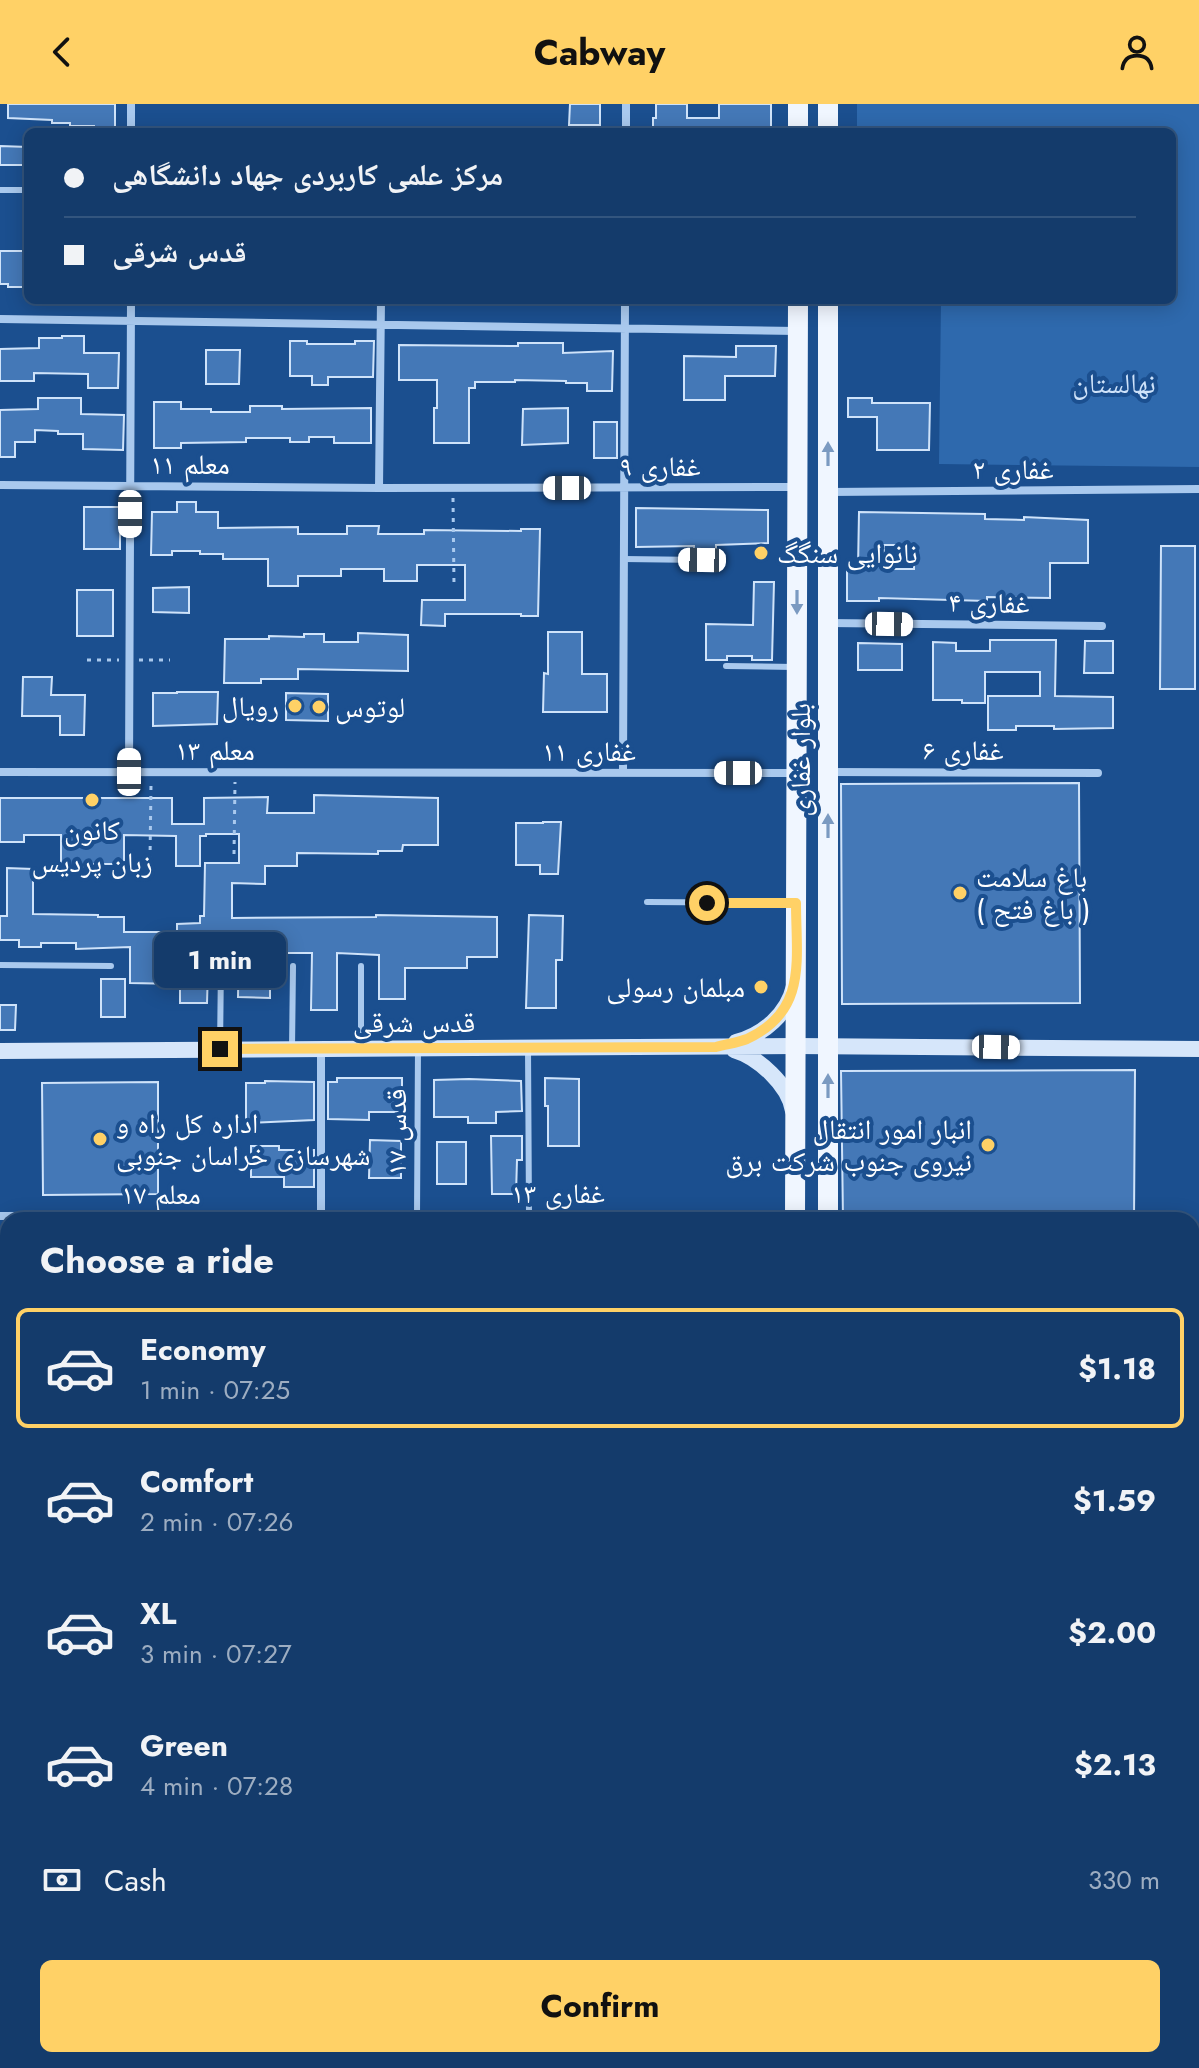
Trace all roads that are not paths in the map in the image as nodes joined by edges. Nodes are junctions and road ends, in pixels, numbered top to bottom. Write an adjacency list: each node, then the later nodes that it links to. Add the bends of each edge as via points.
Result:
1 (131, 104): 5 (street)
2 (626, 104): 6 (street)
3 (798, 104): 7 (main road)
4 (828, 104): 8 (main road)
5 (131, 128)
6 (626, 128)
7 (798, 128)
8 (828, 128)
9 (0, 190): 10 (lane)
10 (24, 190)
11 (131, 304): 17 (street)
12 (381, 304): 18 (street)
13 (625, 304): 19 (street)
14 (798, 304): 20 (main road, بلوار غفاری)
15 (828, 304): 27 (main road, بلوار غفاری, one-way to 15)
16 (0, 319): 17 (street)
17 (131, 322): 18 (street); 22 (street)
18 (381, 325): 19 (street); 24 (street)
19 (625, 328): 20 (street); 25 (street)
20 (797, 331): 23 (main road, بلوار غفاری)
21 (0, 485): 22 (street, معلم ۱۱)
22 (130, 486): 24 (street, معلم ۱۱); 35 (street)
23 (797, 487): 25 (street, غفاری ۹); 33 (main road, بلوار غفاری, one-way to 33)
24 (379, 488): 25 (street, غفاری ۹)
25 (624, 488): 28 (street)
26 (1199, 489): 27 (street, غفاری ۲)
27 (828, 492): 30 (main road, بلوار غفاری)
28 (624, 559): 29 (lane); 38 (street)
29 (702, 560)
30 (828, 623): 31 (street, غفاری ۴); 37 (main road, بلوار غفاری)
31 (1102, 626)
32 (726, 666): 33 (lane)
33 (796, 667): 39 (main road, بلوار غفاری)
34 (0, 772): 35 (street, معلم ۱۳)
35 (129, 772): 36 (street, معلم ۱۳)
36 (382, 772): 38 (street, غفاری ۱۱)
37 (828, 772): 40 (street, غفاری ۶); 50 (main road, بلوار غفاری, one-way to 37)
38 (623, 773): 39 (street, غفاری ۱۱)
39 (796, 773): 42 (main road, بلوار غفاری)
40 (1098, 773)
41 (647, 902): 42 (lane)
42 (796, 903): 48 (main road, بلوار غفاری)
43 (221, 963): 54 (lane)
44 (0, 965): 45 (lane)
45 (111, 966)
46 (293, 966): 55 (lane)
47 (361, 966): 57 (lane)
48 (796, 976): 49 (main road, بلوار غفاری); 51 (street, via 780,1015 745,1040)
49 (796, 1046): 50 (street, قدس شرقی); 51 (street, قدس شرقی); 60 (main road, بلوار غفاری)
50 (829, 1046): 58 (street, قدس شرقی); 65 (main road, بلوار غفاری, one-way to 50)
51 (716, 1047): 53 (street, قدس شرقی); 60 (street, via 738,1050 774,1079 792,1105)
52 (418, 1048): 53 (street, قدس شرقی); 57 (street, قدس شرقی); 62 (lane, قدس ۱۷)
53 (528, 1048): 63 (lane)
54 (220, 1049): 55 (street, قدس شرقی); 59 (street, قدس شرقی)
55 (292, 1049): 56 (street, قدس شرقی)
56 (321, 1049): 57 (street, قدس شرقی); 61 (street)
57 (361, 1049)
58 (1199, 1049)
59 (0, 1051)
60 (795, 1130): 64 (main road, بلوار غفاری)
61 (321, 1212)
62 (417, 1212)
63 (529, 1212)
64 (795, 1212)
65 (828, 1212)

